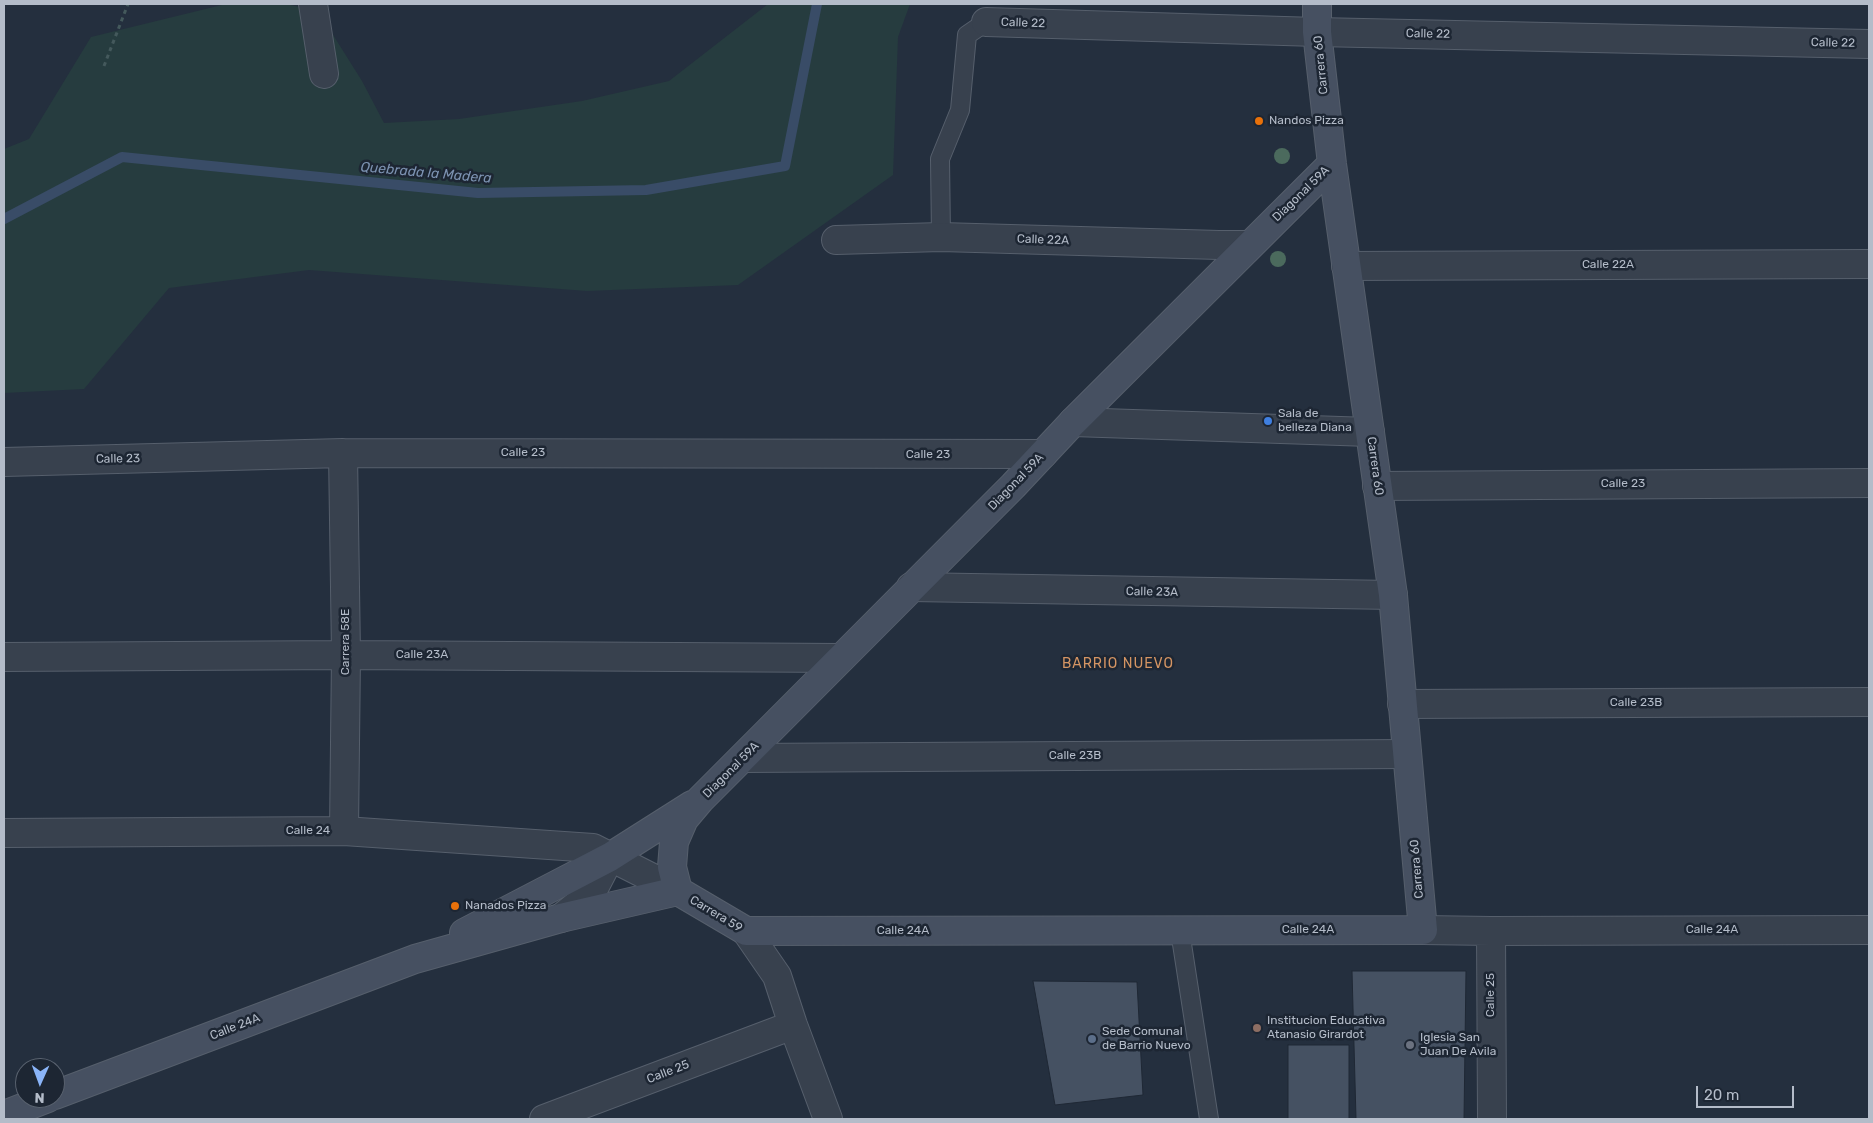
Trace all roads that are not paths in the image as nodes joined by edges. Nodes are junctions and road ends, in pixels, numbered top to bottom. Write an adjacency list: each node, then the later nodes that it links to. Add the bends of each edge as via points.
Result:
1 (313, 4): 6 (street)
2 (1317, 4): 4 (main road, Carrera 60)
3 (986, 22): 4 (street, Calle 22); 8 (lane, via 967,35 960,110 940,159)
4 (1317, 32): 5 (street, Calle 22); 7 (main road, Carrera 60)
5 (1869, 44)
6 (324, 74)
7 (1332, 164): 10 (main road, Diagonal 59A); 12 (main road, Carrera 60)
8 (941, 237): 9 (street, Calle 22A); 10 (street, Calle 22A)
9 (836, 240)
10 (1249, 245): 13 (main road, Diagonal 59A)
11 (1869, 264): 12 (street, Calle 22A)
12 (1346, 266): 14 (main road, Carrera 60)
13 (1073, 422): 14 (street); 16 (main road, Diagonal 59A)
14 (1370, 432): 19 (main road, Carrera 60)
15 (343, 453): 16 (street, Calle 23); 17 (street, Calle 23); 22 (street, Carrera 58E)
16 (1042, 454): 20 (main road, Diagonal 59A)
17 (4, 462)
18 (1869, 483): 19 (street, Calle 23)
19 (1377, 486): 21 (main road, Carrera 60)
20 (911, 587): 21 (street, Calle 23A); 24 (main road, Diagonal 59A)
21 (1393, 594): 26 (main road, Carrera 60)
22 (346, 655): 23 (street, Calle 23A); 24 (street, Calle 23A); 30 (street, Carrera 58E)
23 (4, 656)
24 (841, 658): 28 (main road, Diagonal 59A)
25 (1869, 702): 26 (street, Calle 23B)
26 (1402, 704): 27 (main road, Carrera 60)
27 (1407, 754): 28 (street, Calle 23B); 35 (main road, Carrera 60)
28 (743, 758): 29 (main road, Diagonal 59A)
29 (700, 800): 32 (main road, Diagonal 59A); 33 (main road, Diagonal 59A, via 684,819 674,842 672,867)
30 (344, 831): 31 (street, Calle 24); 32 (street, Calle 24, via 593,848)
31 (4, 833)
32 (610, 857): 33 (street, Carrera 59); 34 (street, via 591,892); 40 (main road, Calle 24A)
33 (678, 891): 34 (main road, Calle 24A); 37 (main road, Carrera 59)
34 (561, 918): 40 (main road, Calle 24A)
35 (1423, 930): 38 (main road, Calle 24A); 39 (street, Calle 24A)
36 (1869, 930): 39 (street, Calle 24A)
37 (746, 931): 38 (main road, Calle 24A); 41 (street, Carrera 59, via 777,976)
38 (1180, 931): 47 (lane)
39 (1491, 931): 48 (street, Calle 25)
40 (415, 959): 42 (main road, Calle 24A)
41 (793, 1025): 45 (street, Calle 25); 46 (street, Carrera 59)
42 (65, 1091)
43 (22, 1108): 44 (main road)
44 (4, 1115)
45 (544, 1119)
46 (828, 1119)
47 (1209, 1119)
48 (1492, 1119)

